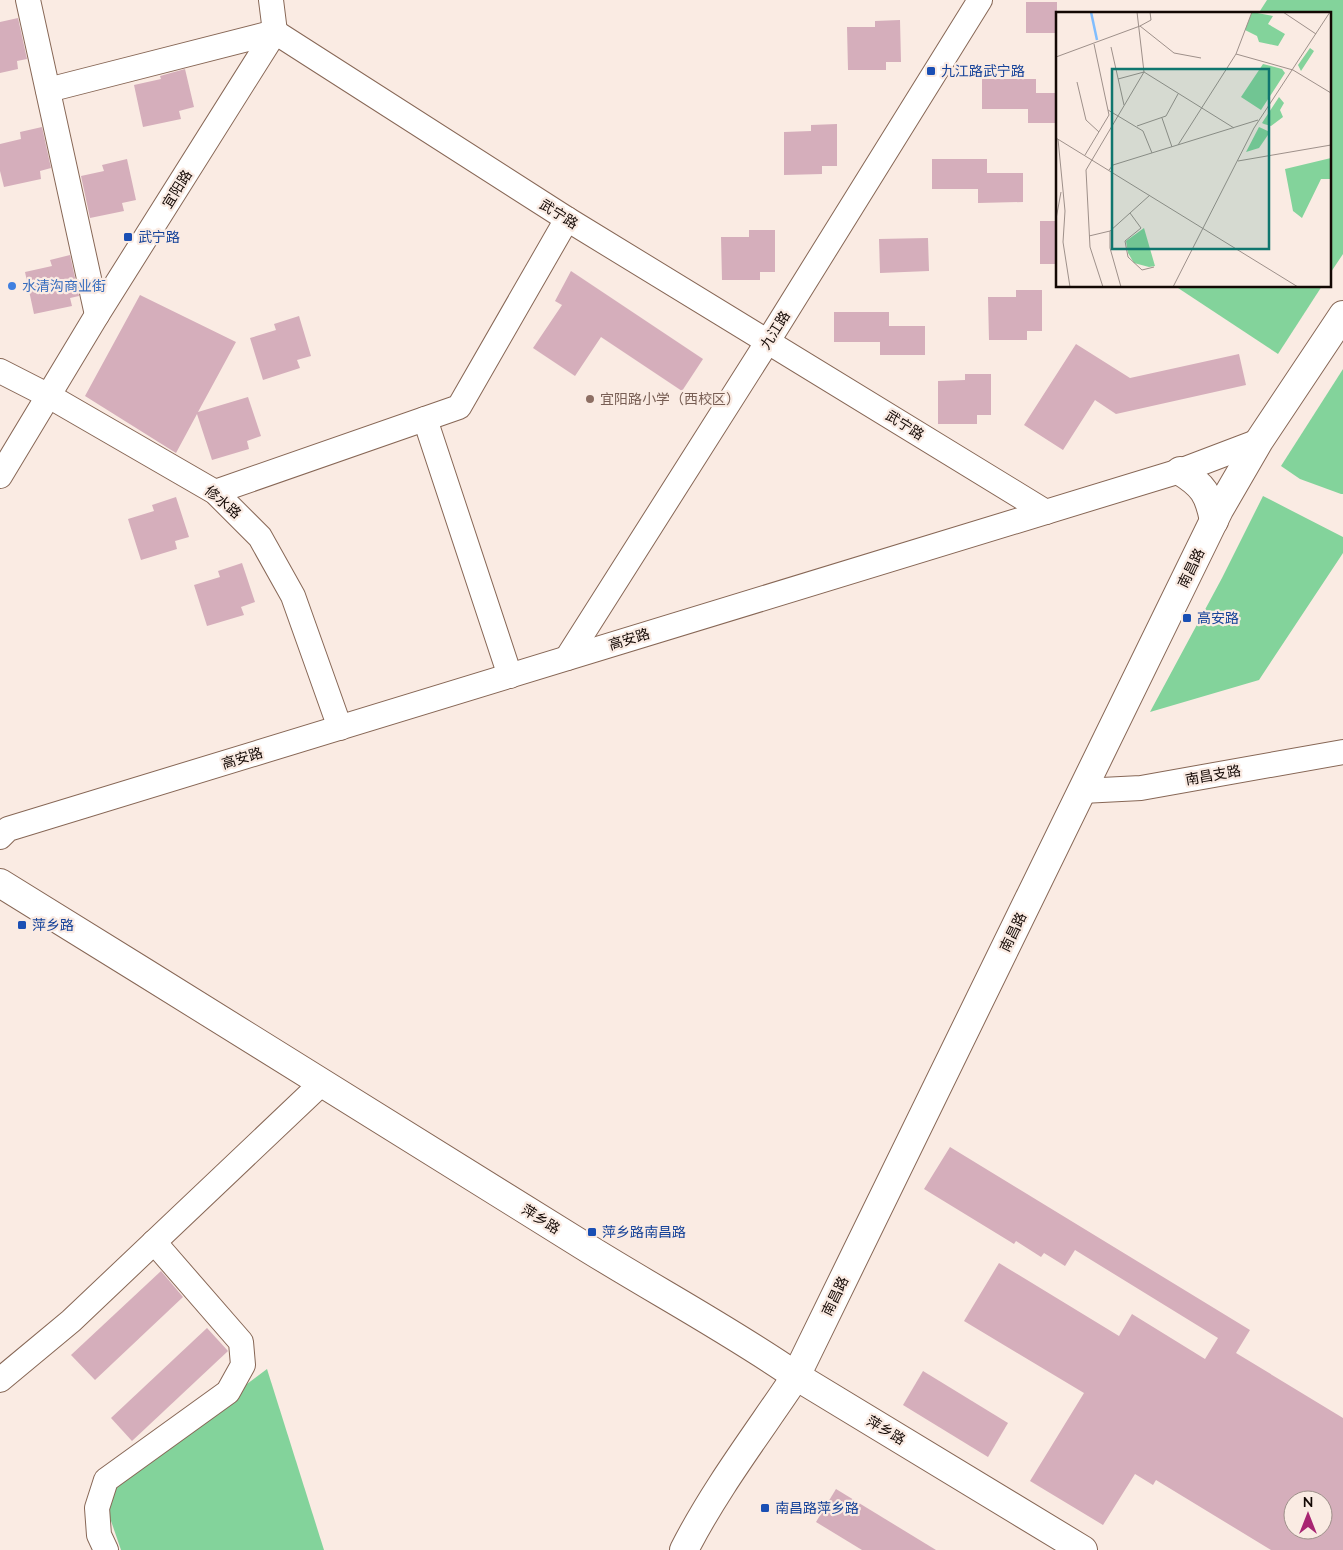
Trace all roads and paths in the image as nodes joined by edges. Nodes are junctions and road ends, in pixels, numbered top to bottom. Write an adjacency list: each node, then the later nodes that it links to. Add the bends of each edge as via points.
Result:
1 (28, 0): 5 (street)
2 (271, 0): 4 (street)
3 (980, 0): 9 (street, 九江路)
4 (275, 32): 5 (street); 6 (street, 武宁路); 7 (street, 宜阳路)
5 (48, 90): 7 (street)
6 (567, 219): 9 (street, 武宁路); 12 (street, via 460,407)
7 (97, 315): 11 (street, 宜阳路)
8 (1343, 315): 13 (main road, 南昌路)
9 (768, 341): 17 (street, 武宁路); 19 (street, 九江路)
10 (0, 371): 11 (street, 修水路)
11 (49, 396): 15 (street, 宜阳路); 16 (street, 修水路)
12 (425, 419): 16 (street); 20 (street)
13 (1259, 441): 14 (street, 高安路); 18 (main road, 南昌路)
14 (1180, 471): 17 (street, 高安路); 18 (main road, via 1204,490)
15 (0, 476)
16 (216, 492): 21 (street, 修水路, via 260,536 294,596)
17 (1046, 512): 19 (street, 高安路)
18 (1214, 521): 23 (main road, 南昌路)
19 (567, 658): 20 (street, 高安路)
20 (510, 676): 21 (street, 高安路)
21 (340, 728): 24 (street, 高安路, via 8,829)
22 (1343, 752): 23 (street, 南昌支路, via 1141,788)
23 (1082, 791): 28 (main road, 南昌路)
24 (0, 837)
25 (0, 883): 26 (main road, 萍乡路)
26 (323, 1082): 27 (street); 28 (main road, 萍乡路)
27 (154, 1242): 29 (street, via 70,1321); 30 (street, via 241,1342 243,1365 228,1392 106,1480 97,1508 99,1535)
28 (796, 1376): 31 (main road, 南昌路); 32 (main road, 萍乡路)
29 (0, 1380)
30 (106, 1550)
31 (684, 1550)
32 (1084, 1550)

